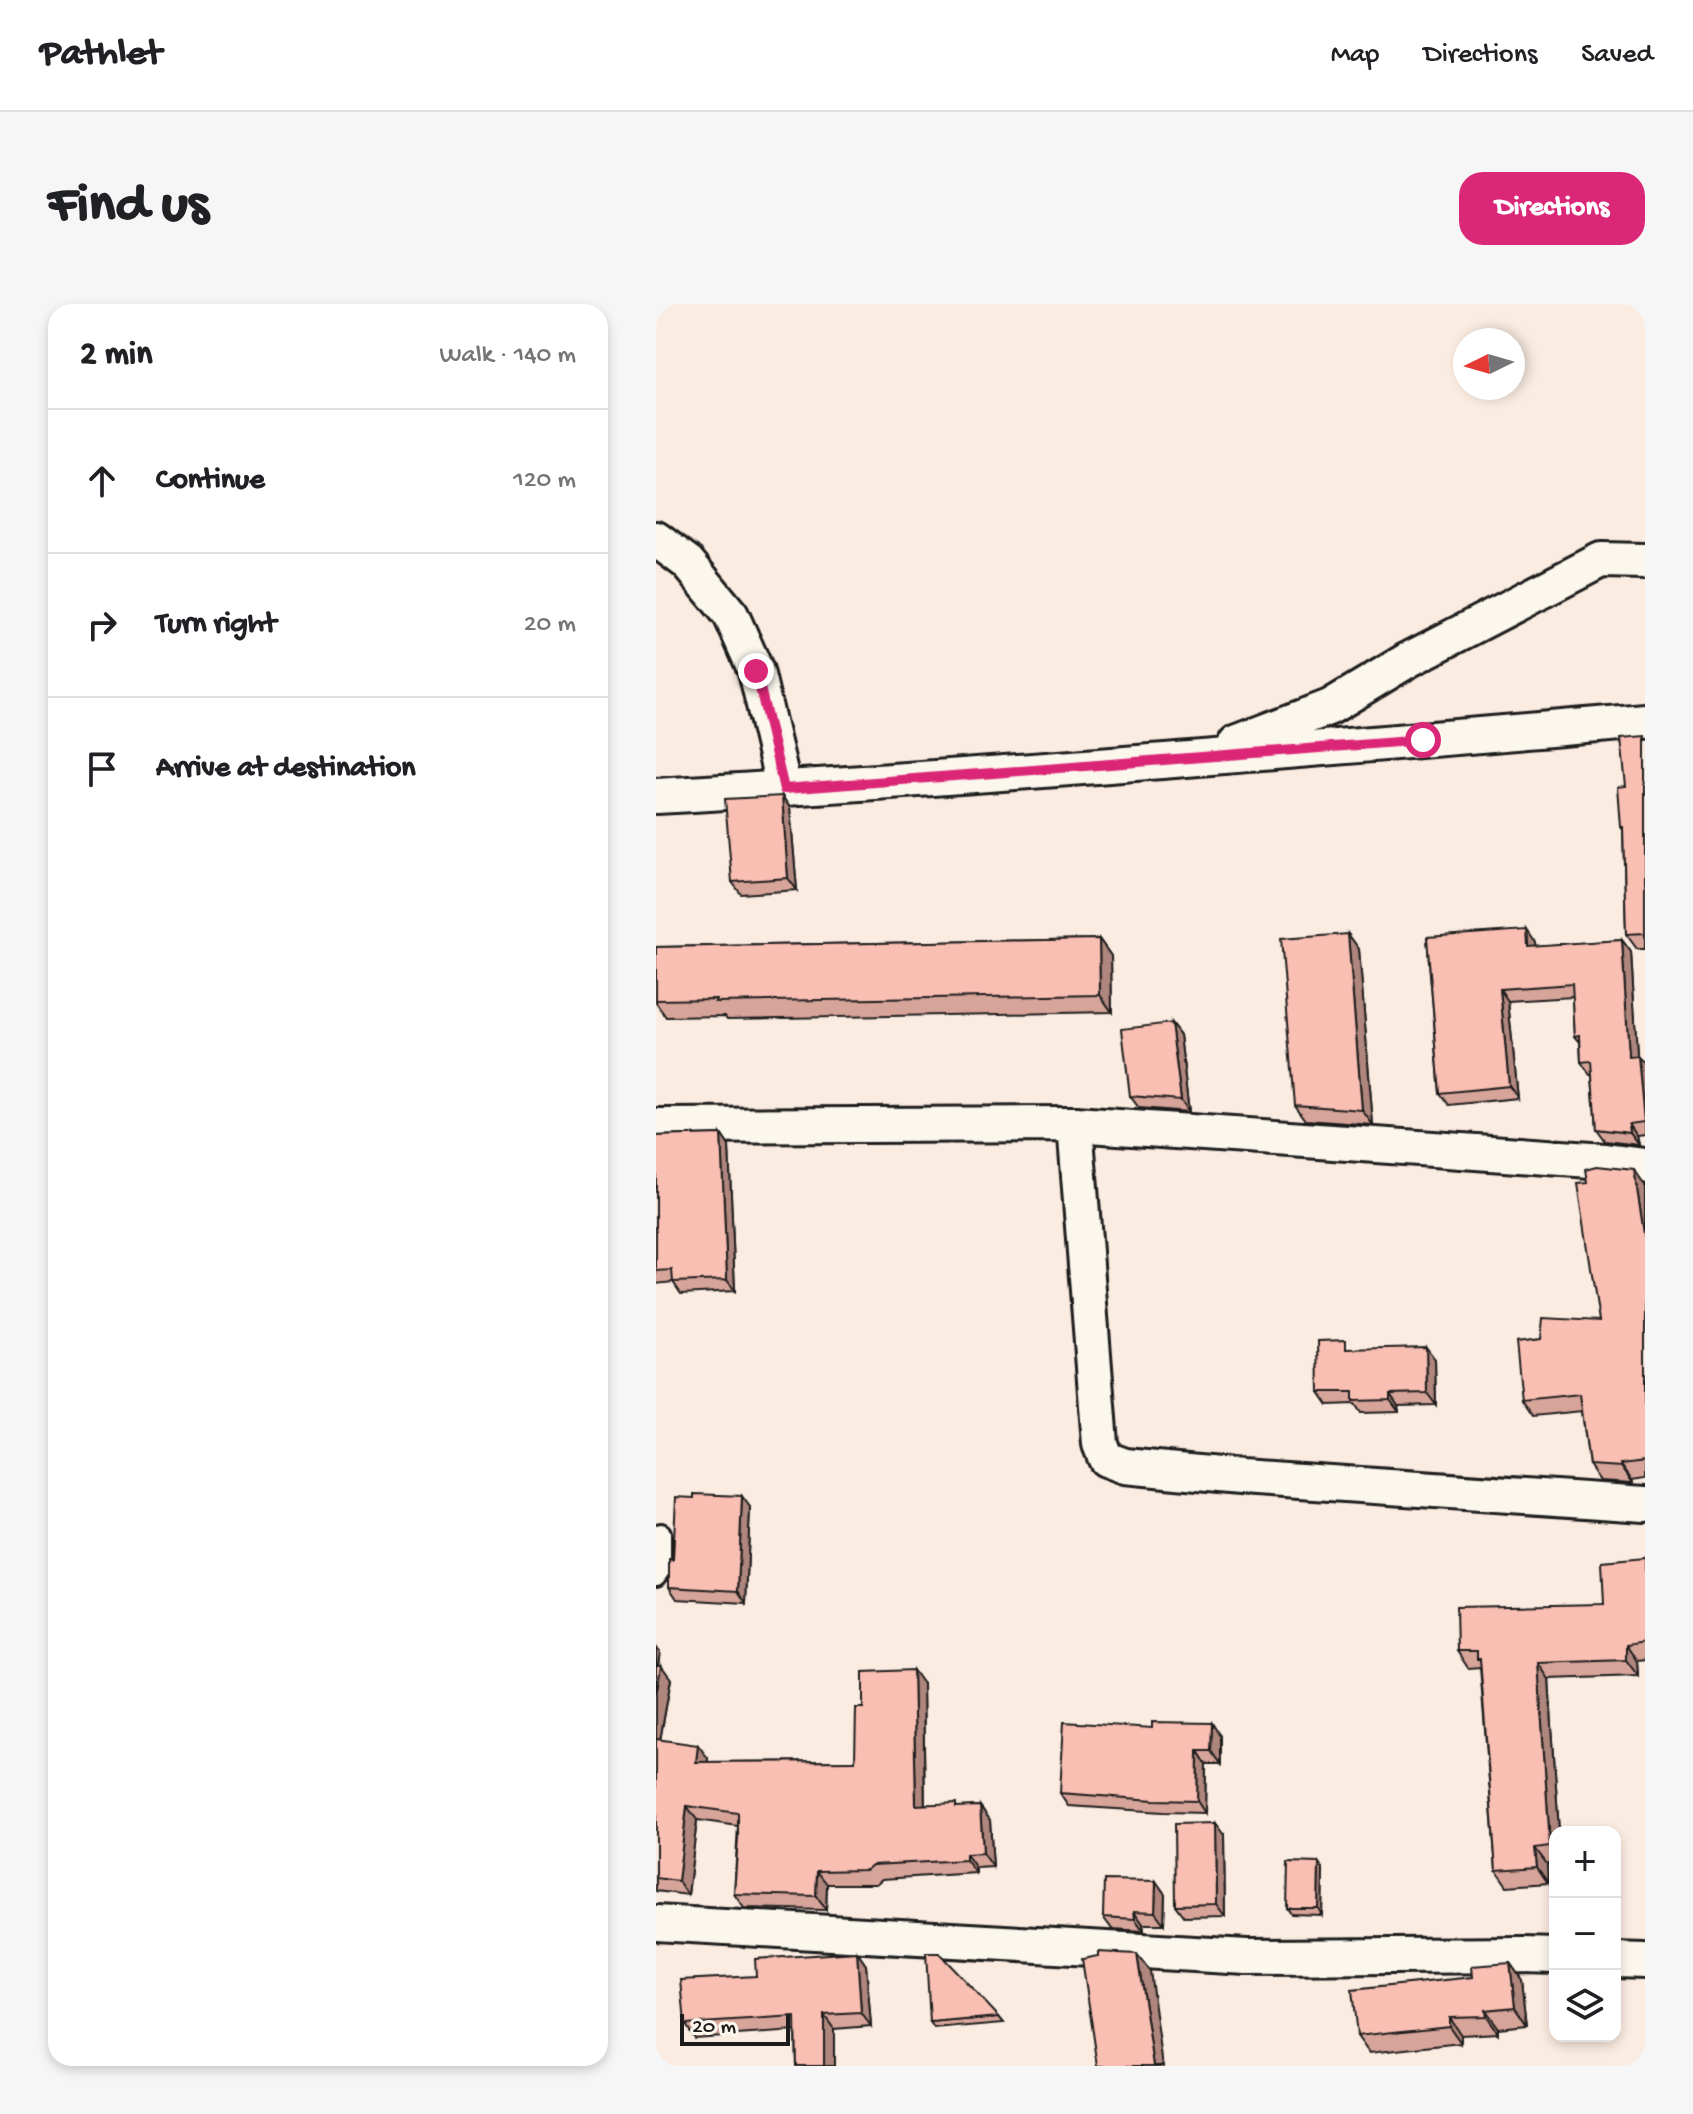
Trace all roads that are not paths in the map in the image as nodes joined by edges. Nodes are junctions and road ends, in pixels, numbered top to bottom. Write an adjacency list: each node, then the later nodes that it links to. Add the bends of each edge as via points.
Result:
1 (656, 539): 5 (street, via 688,563 731,615 756,671)
2 (1645, 561): 4 (street, via 1601,560 1408,660 1330,707)
3 (1645, 721): 4 (street)
4 (1198, 758): 5 (street)
5 (784, 789): 6 (street)
6 (656, 796)
7 (1075, 1124): 8 (street); 9 (street); 10 (street, via 1100,1444 1106,1459 1125,1466 1240,1477)
8 (656, 1126)
9 (1645, 1166)
10 (1645, 1504)
11 (661, 1533): 12 (lane, via 661,1569)
12 (656, 1576)
13 (656, 1923): 14 (street, via 1247,1957)
14 (1549, 1956)
15 (1621, 1960): 16 (street)
16 (1645, 1961)

